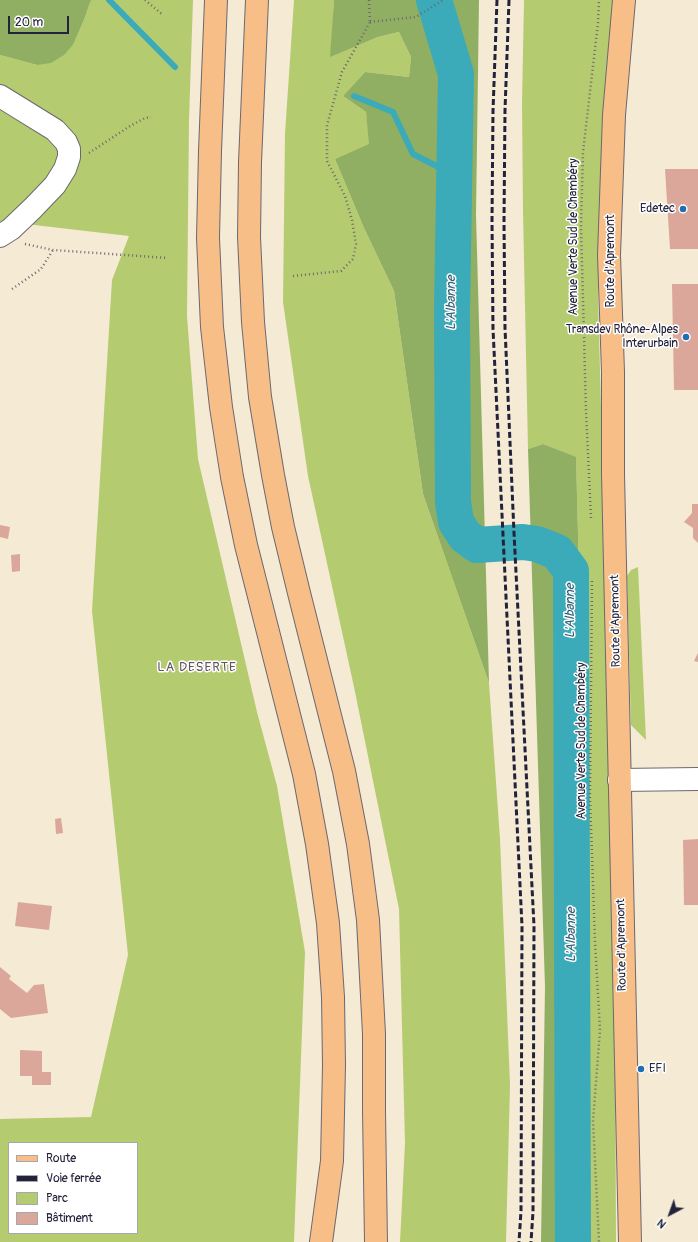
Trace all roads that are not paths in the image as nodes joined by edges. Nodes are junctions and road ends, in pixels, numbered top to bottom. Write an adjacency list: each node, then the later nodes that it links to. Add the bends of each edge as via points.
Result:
1 (216, 0): 9 (main road, via 208,238 212,327 232,477 260,602 304,774 317,844 328,923 333,997)
2 (257, 0): 8 (main road, via 248,238 260,397 283,527 344,771 358,844 368,920 374,1034)
3 (624, 0): 7 (main road, Route d'Apremont, via 614,115 610,255)
4 (0, 96): 5 (street, via 55,130 69,149 65,169 55,185 11,229)
5 (0, 236)
6 (698, 779): 7 (street)
7 (619, 780): 14 (main road, Route d'Apremont)
8 (374, 1111): 12 (main road); 13 (main road)
9 (332, 1161): 10 (main road); 11 (main road)
10 (321, 1242)
11 (329, 1242)
12 (370, 1242)
13 (376, 1242)
14 (630, 1242)

